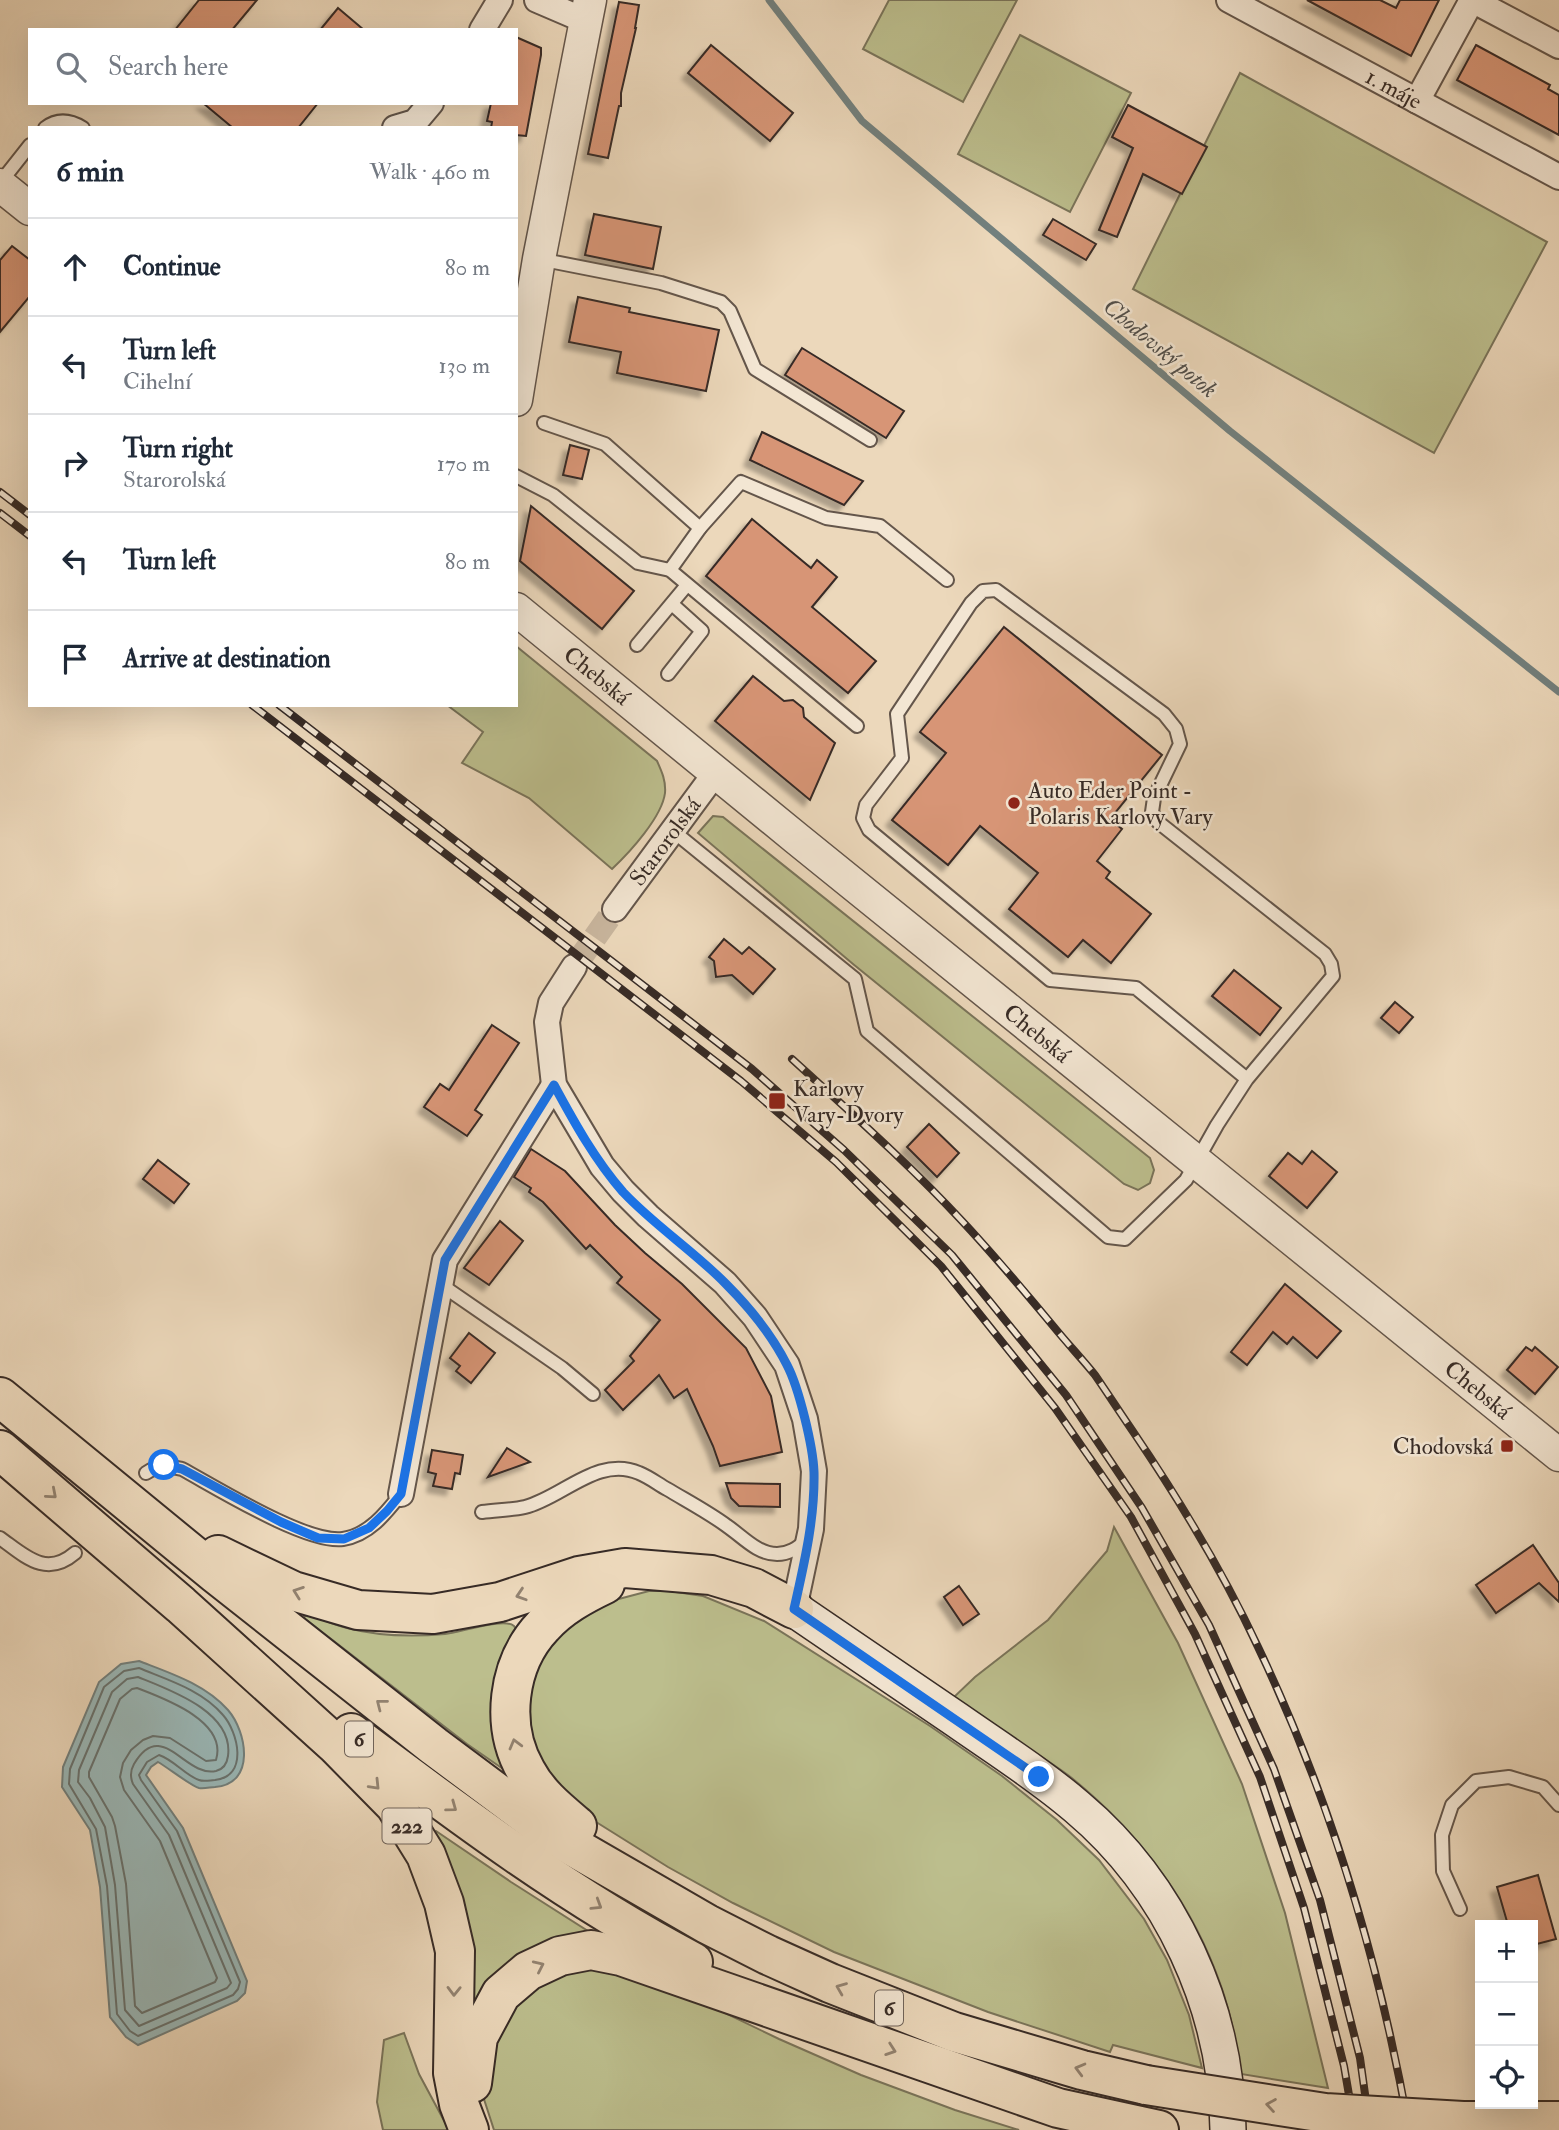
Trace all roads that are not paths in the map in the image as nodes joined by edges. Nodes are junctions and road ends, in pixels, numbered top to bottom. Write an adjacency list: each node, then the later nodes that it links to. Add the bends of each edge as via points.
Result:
1 (500, 0): 6 (street)
2 (537, 0): 5 (street)
3 (1229, 0): 8 (street, 1. máje)
4 (1472, 0): 7 (street); 8 (street)
5 (588, 11): 16 (street)
6 (483, 28)
7 (1559, 46)
8 (1417, 101): 14 (street, 1. máje)
9 (429, 105): 12 (street)
10 (47, 126): 11 (lane, via 67,120)
11 (79, 126)
12 (408, 126)
13 (28, 148): 15 (lane)
14 (1559, 177)
15 (0, 184): 17 (street)
16 (551, 194): 18 (street); 19 (street)
17 (28, 207)
18 (539, 258): 20 (street); 22 (lane, via 661,283 721,302 730,311 755,369)
19 (518, 289)
20 (518, 388)
21 (544, 423): 24 (lane, via 605,444)
22 (870, 440)
23 (518, 477): 25 (lane, via 554,495 639,563)
24 (700, 528): 25 (lane); 26 (lane, via 741,482 826,518 880,526)
25 (670, 570): 27 (lane)
26 (947, 580)
27 (688, 585): 28 (lane); 32 (lane)
28 (672, 604): 30 (lane); 31 (lane, via 702,631)
29 (518, 611): 33 (street, Chebská)
30 (637, 645)
31 (668, 674)
32 (857, 726)
33 (716, 772): 34 (street, Starorolská); 39 (street, Chebská)
34 (673, 831): 35 (street, Starorolská); 39 (lane, via 855,979 867,1031 1108,1237 1125,1239 1186,1180)
35 (615, 909)
36 (574, 967): 38 (street, via 551,1003 547,1022)
37 (1247, 1079): 37 (lane, via 1136,988 1050,981 869,830 863,818 866,805 902,758 897,714 983,591 996,590 1164,714 1176,729 1180,744 1154,798 1152,812 1158,822 1325,954 1331,964 1333,976); 39 (lane)
38 (554, 1085): 40 (street, via 445,1260); 49 (street, via 602,1166 648,1216 725,1283 787,1365 805,1419 814,1471)
39 (1196, 1160): 44 (street, Chebská)
40 (440, 1284): 41 (lane); 46 (street)
41 (593, 1394)
42 (0, 1398): 45 (highway, 6)
43 (0, 1450): 52 (highway, 6, one-way to 52)
44 (1559, 1455)
45 (140, 1490): 46 (lane, via 153,1469 164,1465 182,1469 318,1538 344,1539 369,1528); 51 (highway, one-way to 45, via 625,1568 579,1576 500,1602 433,1614 358,1610 293,1591 225,1560); 55 (highway, 6, one-way to 45, via 554,1835 227,1583)
46 (401, 1494)
47 (482, 1511): 49 (lane, via 525,1507 615,1469 638,1472 767,1553 791,1552)
48 (0, 1538): 50 (lane, via 25,1558 50,1565)
49 (809, 1539): 53 (street)
50 (75, 1553)
51 (659, 1571): 53 (highway, via 733,1580); 55 (highway, one-way to 51, via 536,1787 517,1754 510,1715 514,1677 540,1628 585,1593 612,1581)
52 (181, 1605): 57 (highway, 6, one-way to 57, via 539,1870 664,1947); 60 (highway, 222, one-way to 60, via 395,1805 426,1855 455,1951 453,2073)
53 (794, 1609): 62 (main road, via 1039,1777 1128,1858 1171,1920 1205,1994 1224,2074)
54 (1559, 1805): 56 (lane, via 1543,1787 1509,1777 1476,1781 1452,1805 1442,1835 1443,1871)
55 (648, 1891): 58 (highway, 6, one-way to 55, bridge, via 1325,2113 1146,2085 1082,2070 892,2009 768,1955)
56 (1460, 1909)
57 (803, 2020): 59 (highway, 6, one-way to 59, via 1058,2108); 61 (highway, one-way to 57, via 472,2074 478,2037 501,1994 528,1971 560,1956 591,1950 621,1956)
58 (1559, 2121)
59 (1145, 2127)
60 (469, 2130)
61 (478, 2130)
62 (1228, 2130)

